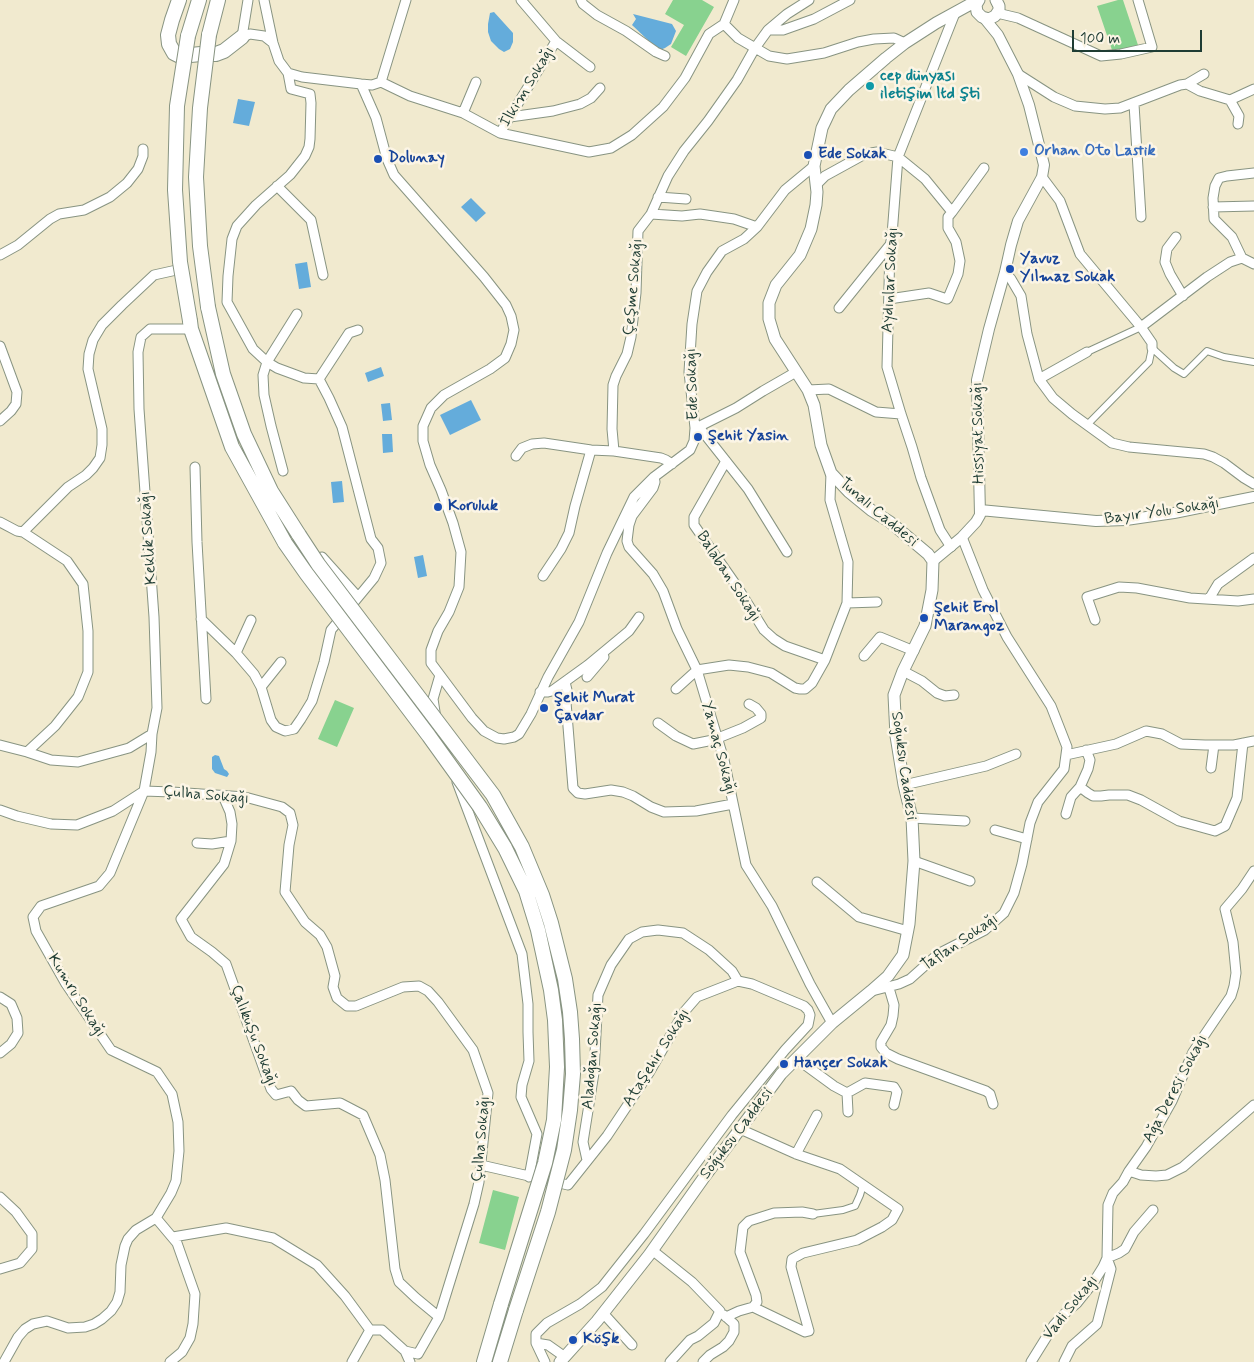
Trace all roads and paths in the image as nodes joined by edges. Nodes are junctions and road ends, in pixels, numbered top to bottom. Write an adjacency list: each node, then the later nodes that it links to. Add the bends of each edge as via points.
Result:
1 (179, 0): 19 (highway, via 168,35 169,44 180,56 216,54)
2 (199, 0): 62 (highway, bridge, via 188,36 177,106 175,190)
3 (218, 0): 205 (highway, bridge, via 209,35 196,177 208,307 222,374 244,434 271,491 299,535 493,795 522,847 542,895 565,979 573,1074 564,1150 548,1212)
4 (248, 0): 19 (street)
5 (264, 0): 21 (street)
6 (406, 0): 29 (street)
7 (521, 0): 20 (street, İlkim Sokağı)
8 (581, 0): 24 (street, via 596,16)
9 (734, 0): 17 (street)
10 (809, 0): 18 (street, Çeşme Sokağı)
11 (850, 0): 18 (street, via 814,19 783,30)
12 (979, 0): 15 (main road, via 976,9); 16 (main road, Tunalı Caddesi)
13 (1006, 0): 15 (main road)
14 (1138, 0): 15 (street, via 1152,47 1101,56 1018,18)
15 (992, 12): 16 (main road); 27 (street, via 998,35)
16 (955, 13): 22 (main road, Tunalı Caddesi); 42 (street, Aydınlar Sokağı)
17 (724, 24): 23 (street); 40 (street, via 709,34 685,78 663,107 632,135 611,148 589,152)
18 (768, 30): 23 (street, Çeşme Sokağı)
19 (242, 37): 21 (street, via 250,34 264,36)
20 (556, 41): 25 (street, İlkim Sokağı); 38 (street, İlkim Sokağı)
21 (274, 43): 26 (street, via 279,60)
22 (905, 43): 23 (street, via 894,38 874,39 824,53 787,58 769,56); 43 (main road, Tunalı Caddesi, via 831,109 822,128)
23 (755, 48): 49 (street, Çeşme Sokağı, via 708,121 684,151)
24 (665, 56)
25 (590, 67)
26 (288, 73): 31 (street); 48 (street, via 291,89 310,94 310,139 305,156)
27 (1018, 74): 36 (street, via 1075,106 1105,109); 46 (street, via 1041,151)
28 (1204, 74): 32 (street)
29 (382, 82): 31 (street); 37 (street, via 410,96)
30 (476, 82): 37 (street)
31 (361, 84): 123 (street, Ede Sokağı, via 394,174 506,304 514,330 505,358 444,396 431,408 423,426 423,442 461,552 459,586 431,650 431,663)
32 (1187, 84): 35 (street); 36 (street)
33 (600, 88): 38 (street, via 580,104)
34 (1254, 89): 35 (street)
35 (1230, 100): 39 (street, via 1239,116)
36 (1134, 104): 55 (street)
37 (463, 113): 40 (street)
38 (510, 117): 40 (street, İlkim Sokağı)
39 (1238, 124)
40 (500, 133)
41 (143, 149): 59 (street, via 144,156 138,169 110,197 84,210 50,218 18,246)
42 (898, 157): 47 (street, via 877,152 865,154 825,176); 53 (street, via 925,179); 58 (street, Aydınlar Sokağı)
43 (814, 166): 47 (main road, Tunalı Caddesi); 56 (street, Ede Sokağı, via 785,190)
44 (984, 168): 53 (street)
45 (1254, 173): 52 (street, via 1219,178)
46 (1042, 177): 63 (street, Hissiyat Sokağı, via 1018,221); 70 (street, via 1060,201 1080,254)
47 (817, 184): 77 (main road, Tunalı Caddesi, via 814,218 806,244 776,286 769,303 769,319 775,339)
48 (277, 186): 64 (street, via 311,220); 75 (street, via 238,226 232,238 228,276 227,302 254,349)
49 (658, 197): 50 (street); 54 (street, Çeşme Sokağı)
50 (686, 198)
51 (1254, 206): 52 (street)
52 (1213, 207): 60 (street, via 1214,219 1232,237)
53 (952, 212): 66 (street, via 948,228 956,242 960,261 948,298 929,293)
54 (651, 214): 56 (street, via 700,214 734,219); 86 (street, Çeşme Sokağı, via 638,231 636,293 630,337 627,354 614,385)
55 (1141, 217)
56 (757, 227): 84 (street, Ede Sokağı, via 722,251 696,291 689,372)
57 (1176, 237): 65 (street, via 1166,249 1165,262)
58 (890, 246): 66 (street, Aydınlar Sokağı); 67 (street)
59 (0, 255)
60 (1242, 258): 61 (street); 65 (street, via 1230,262)
61 (1254, 264)
62 (181, 269): 69 (highway, bridge); 98 (street, via 154,276 102,325 89,354 88,369 102,429 100,458 94,468 68,488)
63 (1005, 272): 79 (street, via 1021,296); 96 (street, Hissiyat Sokağı, via 977,380)
64 (323, 275)
65 (1183, 296): 70 (street)
66 (889, 299): 81 (street, Aydınlar Sokağı, via 887,367)
67 (839, 308)
68 (297, 314): 75 (street)
69 (190, 325): 133 (street, Keklik Sokağı, via 150,329 141,337 138,352 154,618 157,708); 204 (highway, bridge, via 232,447 285,543 480,807 506,848 526,891 538,930 555,1020 554,1120 545,1163)
70 (1141, 327): 73 (street); 74 (street)
71 (358, 330): 78 (street, via 349,333)
72 (0, 346): 82 (street, via 17,392 16,404)
73 (1152, 348): 76 (street, via 1184,374 1207,351); 83 (street, via 1149,362)
74 (1087, 352): 79 (street)
75 (267, 362): 78 (street, via 304,378); 91 (street, via 263,375 264,395)
76 (1254, 362)
77 (796, 372): 80 (main road, Tunalı Caddesi); 84 (street)
78 (319, 379): 106 (street, via 342,427 371,539 380,555 381,562 374,578)
79 (1039, 379): 83 (street, via 1053,398)
80 (808, 390): 81 (street, via 830,389 876,412); 92 (main road, Tunalı Caddesi)
81 (901, 414): 100 (street, Aydınlar Sokağı, via 940,530)
82 (0, 421)
83 (1087, 425): 94 (street, via 1112,443 1213,457)
84 (697, 427): 88 (street); 89 (street, Ede Sokağı, via 690,450)
85 (591, 450): 86 (street); 87 (street, via 538,443 522,448); 105 (street, via 569,533)
86 (614, 451): 89 (street, via 661,458)
87 (516, 456)
88 (726, 462): 101 (street, via 748,489); 119 (street, Balaban Sokağı, via 694,517 694,524 764,630 785,646)
89 (672, 464): 93 (street, Ede Sokağı)
90 (195, 467): 112 (street)
91 (283, 471)
92 (831, 473): 104 (main road, Tunalı Caddesi, via 849,492 890,522); 110 (street, via 830,500 848,562)
93 (654, 477): 121 (street, Yamaç Sokağı, via 653,488 632,516 627,541 632,552 654,574); 128 (street, Ede Sokağı, via 634,497 607,552 579,622)
94 (1254, 484)
95 (1254, 496): 96 (street, Bayır Yolu Sokağı, via 1126,520 1096,521)
96 (980, 510): 99 (street, via 976,522)
97 (0, 522): 98 (street)
98 (23, 532): 140 (street, via 67,561 83,584 88,631 88,672 78,696 55,726)
99 (962, 537): 100 (street); 142 (street, via 983,590 1051,706 1067,747)
100 (951, 547): 104 (street)
101 (787, 552)
102 (322, 557): 106 (street)
103 (1254, 558): 107 (street, via 1218,584)
104 (933, 561): 116 (main road, Soğuksu Caddesi, via 932,590 925,626)
105 (543, 576)
106 (358, 597): 126 (street, via 331,630 312,701 294,729 285,731 276,727)
107 (1209, 598): 108 (street); 114 (street, via 1119,587 1087,597)
108 (1254, 599)
109 (878, 602): 110 (street)
110 (848, 603): 119 (street)
111 (639, 617): 115 (street)
112 (201, 619): 117 (street); 130 (street)
113 (251, 620): 117 (street)
114 (1095, 620)
115 (615, 643): 124 (street); 125 (street)
116 (914, 650): 118 (street, via 880,637); 122 (main road, Soğuksu Caddesi)
117 (236, 653): 126 (street)
118 (864, 656)
119 (825, 660): 121 (street, via 809,687 800,690 772,674 748,667 729,665)
120 (280, 662): 126 (street)
121 (697, 670): 127 (street); 134 (street, Yamaç Sokağı)
122 (903, 671): 129 (street, via 937,693); 144 (main road, Soğuksu Caddesi, via 894,695 896,736)
123 (440, 675): 128 (street, Ede Sokağı, via 484,731 504,740 519,734); 180 (street, via 433,699 438,731 522,954 528,1004 529,1061 521,1097 537,1134)
124 (588, 677)
125 (565, 682): 128 (street, via 552,691); 148 (street, via 573,788 578,793 623,792 664,812 696,811)
126 (262, 688)
127 (676, 689)
128 (540, 692)
129 (954, 696)
130 (206, 699)
131 (750, 704): 134 (street, via 761,718)
132 (658, 723): 134 (street, via 693,744)
133 (152, 734): 140 (street, via 129,748 78,762 51,760); 146 (street, Keklik Sokağı, via 152,752)
134 (717, 737): 148 (street, Yamaç Sokağı)
135 (1254, 741): 136 (street)
136 (1243, 743): 137 (street); 145 (street, via 1236,798 1225,826 1215,831 1179,821 1128,795 1093,796)
137 (1214, 745): 139 (street, via 1181,744 1162,734 1146,731 1116,744); 143 (street)
138 (0, 746): 140 (street)
139 (1086, 750): 142 (street); 145 (street, via 1090,760)
140 (27, 752)
141 (1016, 754): 144 (street, via 986,766)
142 (1066, 755): 154 (street, Taflan Sokağı, via 1064,769 1038,802)
143 (1211, 768)
144 (904, 785): 151 (main road, Soğuksu Caddesi)
145 (1080, 787): 150 (street, via 1071,797)
146 (144, 791): 147 (street, Çulha Sokağı); 149 (street, via 113,811 77,825 51,824); 185 (street, Kumru Sokağı, via 110,873 99,886 42,906 33,917 36,931 66,984 111,1050 157,1072 172,1094 178,1122 176,1181)
147 (223, 796): 155 (street, Çalıkuşu Sokağı, via 230,812); 178 (street, Çulha Sokağı, via 245,797 282,807 290,813 293,825 285,892 327,947 337,998 347,1006 356,1006 402,987 419,986 438,1002 473,1050 488,1093)
148 (733, 804): 166 (street, Yamaç Sokağı, via 746,864 772,906)
149 (0, 810)
150 (1066, 814)
151 (912, 818): 152 (street); 157 (main road, Soğuksu Caddesi)
152 (965, 822)
153 (995, 830): 154 (street)
154 (1027, 839): 163 (street, Taflan Sokağı, via 1014,893 1004,913 985,930 938,954 910,978)
155 (231, 841): 156 (street); 193 (street, Çalıkuşu Sokağı, via 224,864 181,919 190,937 226,964 276,1095 291,1091 306,1106 340,1103 363,1115 380,1155 399,1282)
156 (196, 843)
157 (914, 861): 159 (street); 161 (main road, Soğuksu Caddesi)
158 (1254, 871): 179 (street, Ağa Deresi Sokağı, via 1225,909 1236,973 1231,996 1193,1052 1172,1101)
159 (970, 881)
160 (817, 882): 161 (street, via 859,917)
161 (908, 931): 164 (main road, Soğuksu Caddesi, via 903,955 888,976)
162 (738, 980): 177 (street, Ataşehir Sokağı, via 697,997 684,1012 644,1081); 177 (street, Aladoğan Sokağı, via 708,950 683,933 658,930 642,932 629,939 611,965 598,995 594,1073 583,1142); 195 (street, via 804,1006 810,1015 808,1025 732,1115 602,1287 548,1323 536,1334)
163 (889, 988): 164 (street, Taflan Sokağı); 170 (street, via 894,1005 891,1025 881,1042 886,1053 986,1090)
164 (871, 991): 166 (main road, Soğuksu Caddesi)
165 (0, 997): 167 (street, via 10,1004 17,1018 18,1033 12,1044)
166 (832, 1023): 168 (main road, Soğuksu Caddesi)
167 (0, 1053)
168 (798, 1059): 169 (street); 175 (main road, Soğuksu Caddesi, via 781,1074)
169 (847, 1093): 171 (street, via 865,1083 894,1087 897,1092); 173 (street)
170 (993, 1104)
171 (894, 1105)
172 (1254, 1105): 179 (street, via 1179,1170 1156,1176)
173 (848, 1112)
174 (817, 1115): 176 (street)
175 (740, 1129): 176 (street); 187 (main road, Soğuksu Caddesi)
176 (796, 1154): 181 (street, via 840,1169)
177 (587, 1160): 180 (street, Ataşehir Sokağı, via 568,1185)
178 (481, 1165): 180 (street, Ataşehir Sokağı); 193 (street, Çulha Sokağı, via 474,1204)
179 (1129, 1171): 188 (street, Vadi Sokağı, via 1108,1205)
180 (529, 1176)
181 (863, 1185): 184 (street, via 855,1206); 190 (street, via 898,1209 892,1220 857,1240 803,1253 792,1259 809,1331 805,1332)
182 (0, 1197): 189 (street, via 32,1234 32,1249 20,1263)
183 (1153, 1210): 188 (street, via 1134,1232 1125,1249)
184 (813, 1214): 190 (street, via 774,1213 749,1221 743,1227 740,1252 756,1295)
185 (156, 1218): 186 (street); 200 (street, via 128,1239 121,1265 120,1292 110,1312 85,1327 68,1328 47,1321 34,1324 24,1329)
186 (173, 1238): 194 (street, via 226,1228 273,1238 317,1265); 201 (street, via 178,1243 195,1294 190,1338 182,1352)
187 (652, 1250): 191 (main road, Soğuksu Caddesi); 192 (street, via 692,1282)
188 (1108, 1258): 209 (street, Vadi Sokağı, via 1093,1284 1054,1325); 210 (street, via 1111,1269 1097,1324 1072,1346)
189 (0, 1269)
190 (754, 1307): 192 (street)
191 (603, 1313): 196 (street); 199 (main road, Soğuksu Caddesi)
192 (723, 1314): 207 (street, via 690,1340); 208 (street, via 734,1324 734,1332 730,1341)
193 (439, 1317): 198 (street, Çulha Sokağı)
194 (370, 1330): 197 (street, via 382,1330); 202 (street)
195 (536, 1343): 199 (street, via 548,1345); 206 (street)
196 (632, 1345)
197 (405, 1351): 198 (street); 203 (street)
198 (418, 1358)
199 (563, 1359)
200 (4, 1362)
201 (170, 1362)
202 (352, 1362)
203 (410, 1362)
204 (484, 1362)
205 (500, 1362)
206 (545, 1362)
207 (670, 1362)
208 (703, 1362)
209 (1031, 1362)
210 (1064, 1362)

